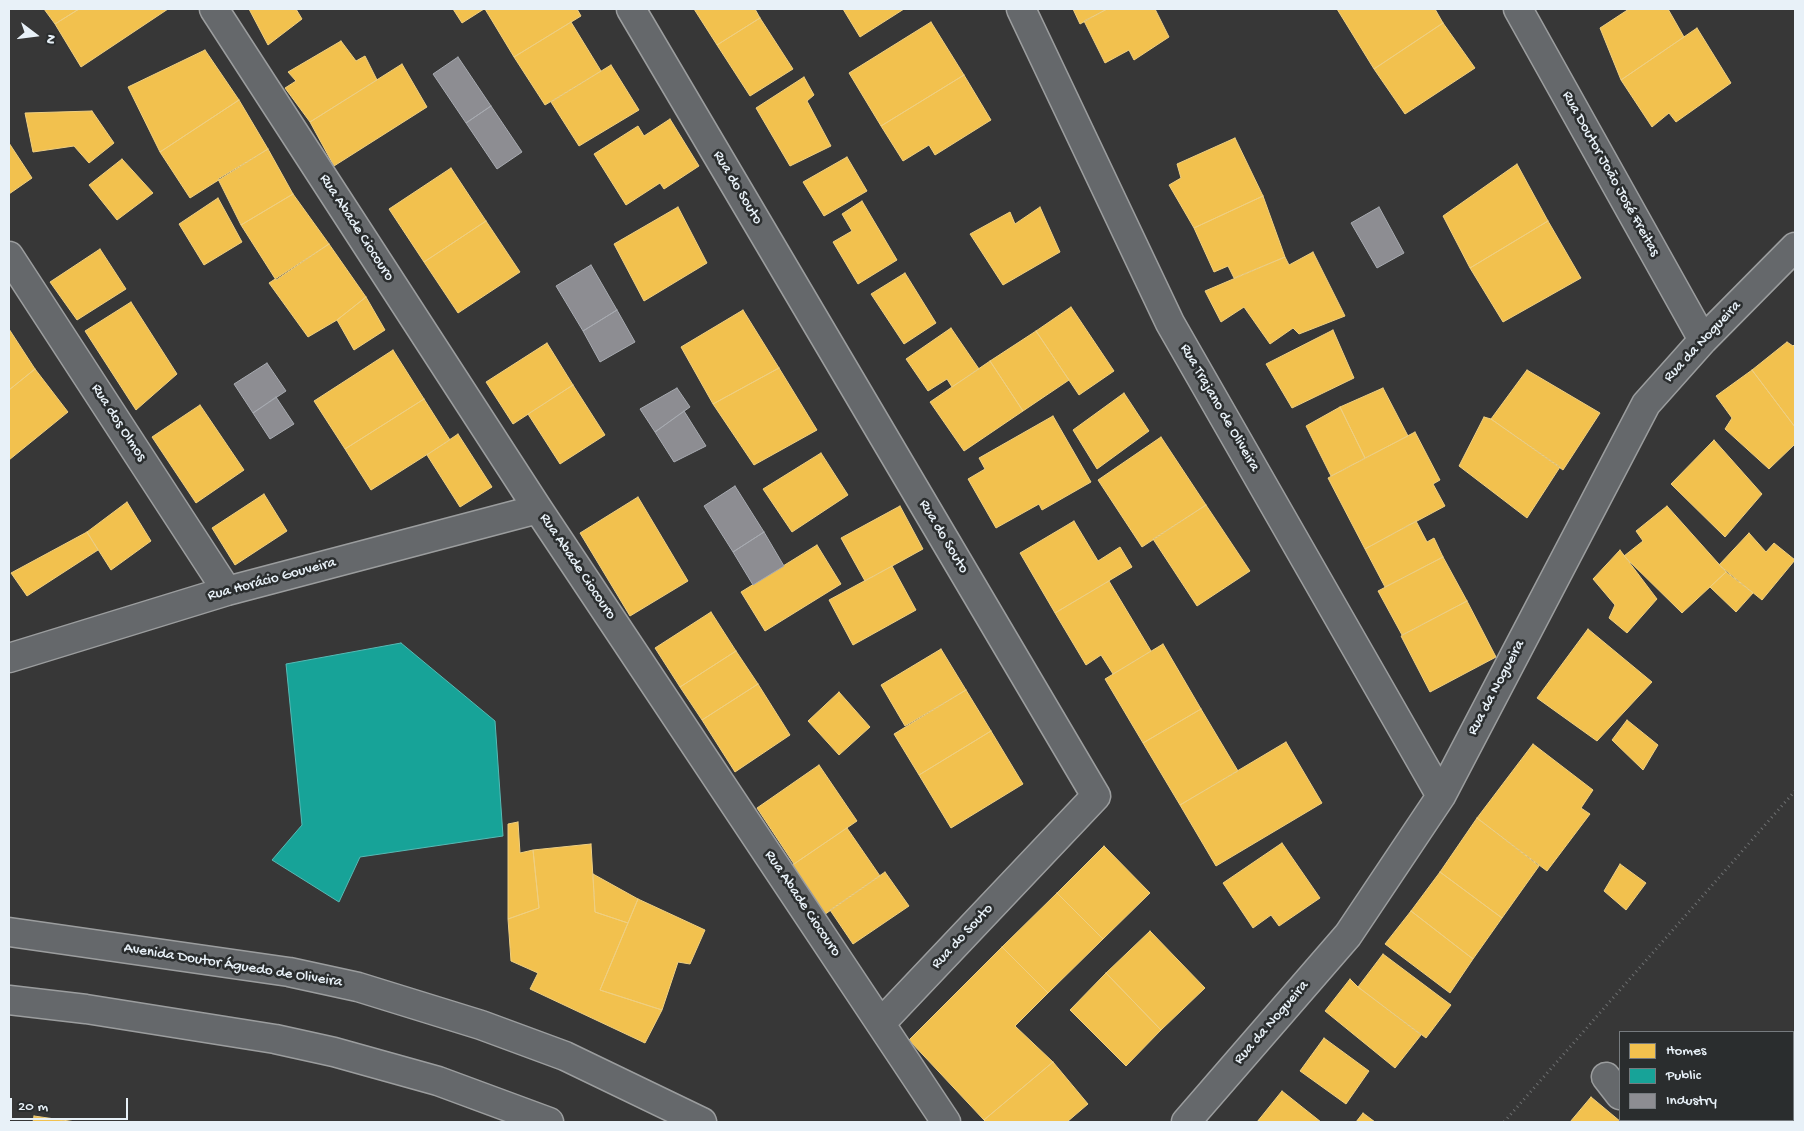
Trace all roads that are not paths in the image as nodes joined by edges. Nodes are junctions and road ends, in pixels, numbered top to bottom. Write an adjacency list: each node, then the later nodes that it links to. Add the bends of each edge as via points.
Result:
1 (214, 9): 8 (street, Rua Abade Ciocouro)
2 (631, 9): 14 (street, Rua do Souto, via 1096,796)
3 (1021, 9): 11 (street, Rua Trajano de Oliveira, via 1170,323)
4 (1518, 9): 7 (street, Rua Doutor João José Freitas)
5 (1795, 247): 7 (street, Rua da Nogueira)
6 (9, 256): 9 (street, Rua dos Olmos)
7 (1702, 340): 11 (street, Rua da Nogueira, via 1646,404)
8 (538, 509): 9 (street, Rua Horácio Gouveira); 14 (street, Rua Abade Ciocouro)
9 (227, 591): 10 (street, Rua Horácio Gouveira)
10 (9, 658)
11 (1440, 796): 18 (street, Rua da Nogueira, via 1348,935)
12 (9, 932): 16 (street, Avenida Doutor Águedo de Oliveira, via 289,972 358,987 481,1025 565,1056)
13 (9, 1000): 15 (street, via 96,1010 275,1039 334,1052 438,1081)
14 (881, 1023): 17 (street, Rua Abade Ciocouro)
15 (548, 1122)
16 (702, 1122)
17 (946, 1122)
18 (1186, 1122)

